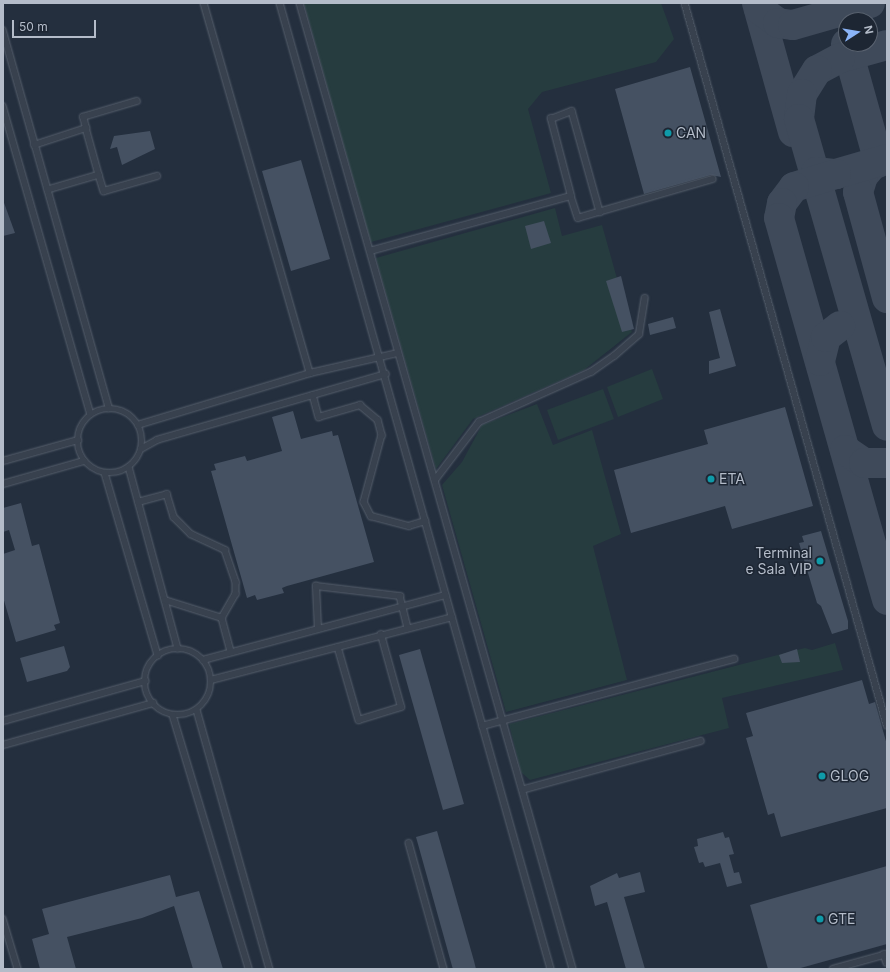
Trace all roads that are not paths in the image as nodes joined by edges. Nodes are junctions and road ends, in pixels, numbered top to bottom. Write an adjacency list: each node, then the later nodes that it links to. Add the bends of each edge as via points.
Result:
1 (204, 3): 20 (lane)
2 (280, 3): 19 (lane)
3 (300, 3): 16 (lane)
4 (685, 3): 57 (lane)
5 (3, 30): 9 (lane)
6 (137, 101): 8 (lane, via 83,117)
7 (3, 106): 24 (lane)
8 (86, 128): 9 (lane); 10 (lane)
9 (34, 145): 13 (lane)
10 (99, 175): 11 (lane, via 104,191); 13 (lane)
11 (157, 176)
12 (712, 179): 15 (lane)
13 (48, 190): 23 (lane)
14 (571, 196): 15 (lane, via 578,218); 15 (lane, via 551,119 572,111); 16 (lane)
15 (600, 212)
16 (370, 251): 18 (lane)
17 (645, 298): 32 (lane, via 638,334 614,356 591,372 479,422)
18 (398, 353): 19 (lane); 32 (lane)
19 (379, 356): 20 (lane); 21 (lane)
20 (310, 373): 25 (lane)
21 (386, 374): 22 (lane); 35 (lane)
22 (313, 395): 27 (lane, via 157,440); 35 (lane, via 319,416 360,405 378,420 382,435 364,502 371,516 408,526)
23 (109, 408): 24 (lane); 25 (lane, via 124,411)
24 (90, 414): 26 (lane, via 83,422)
25 (138, 425): 27 (lane)
26 (78, 440): 28 (lane); 29 (lane)
27 (141, 449): 30 (lane)
28 (3, 461)
29 (84, 461): 31 (lane); 33 (lane)
30 (129, 467): 31 (lane); 34 (lane)
31 (106, 473): 47 (lane)
32 (435, 480): 55 (lane)
33 (3, 484)
34 (138, 502): 37 (lane); 40 (lane, via 167,494 174,517 191,534 225,550 236,582 236,594)
35 (425, 521): 36 (lane)
36 (445, 596): 38 (lane); 39 (lane)
37 (164, 600): 40 (lane); 45 (lane)
38 (402, 607): 41 (lane); 42 (lane); 42 (lane, via 400,596 381,591 316,586)
39 (452, 617): 41 (lane); 58 (lane)
40 (222, 618): 46 (lane)
41 (408, 628): 43 (lane)
42 (318, 629): 46 (lane)
43 (381, 635): 44 (lane); 44 (lane, via 401,707 359,720)
44 (338, 647): 50 (lane)
45 (178, 648): 47 (lane); 49 (lane, via 194,653)
46 (231, 651): 49 (lane)
47 (158, 655): 51 (lane, via 152,661)
48 (734, 659): 55 (lane)
49 (203, 660): 50 (lane)
50 (211, 680): 53 (lane, via 205,701)
51 (145, 681): 52 (lane); 56 (lane)
52 (153, 703): 54 (lane); 60 (lane)
53 (197, 710): 54 (lane); 68 (lane)
54 (173, 715): 67 (lane)
55 (504, 720): 58 (lane); 61 (lane)
56 (3, 721)
57 (887, 725)
58 (482, 726): 70 (lane)
59 (701, 741): 61 (lane)
60 (3, 745)
61 (525, 789): 71 (lane)
62 (409, 843): 69 (lane)
63 (3, 919): 66 (lane)
64 (886, 954): 65 (lane); 72 (lane)
65 (887, 963)
66 (18, 969)
67 (249, 969)
68 (270, 969)
69 (444, 969)
70 (551, 969)
71 (573, 969)
72 (833, 969)

